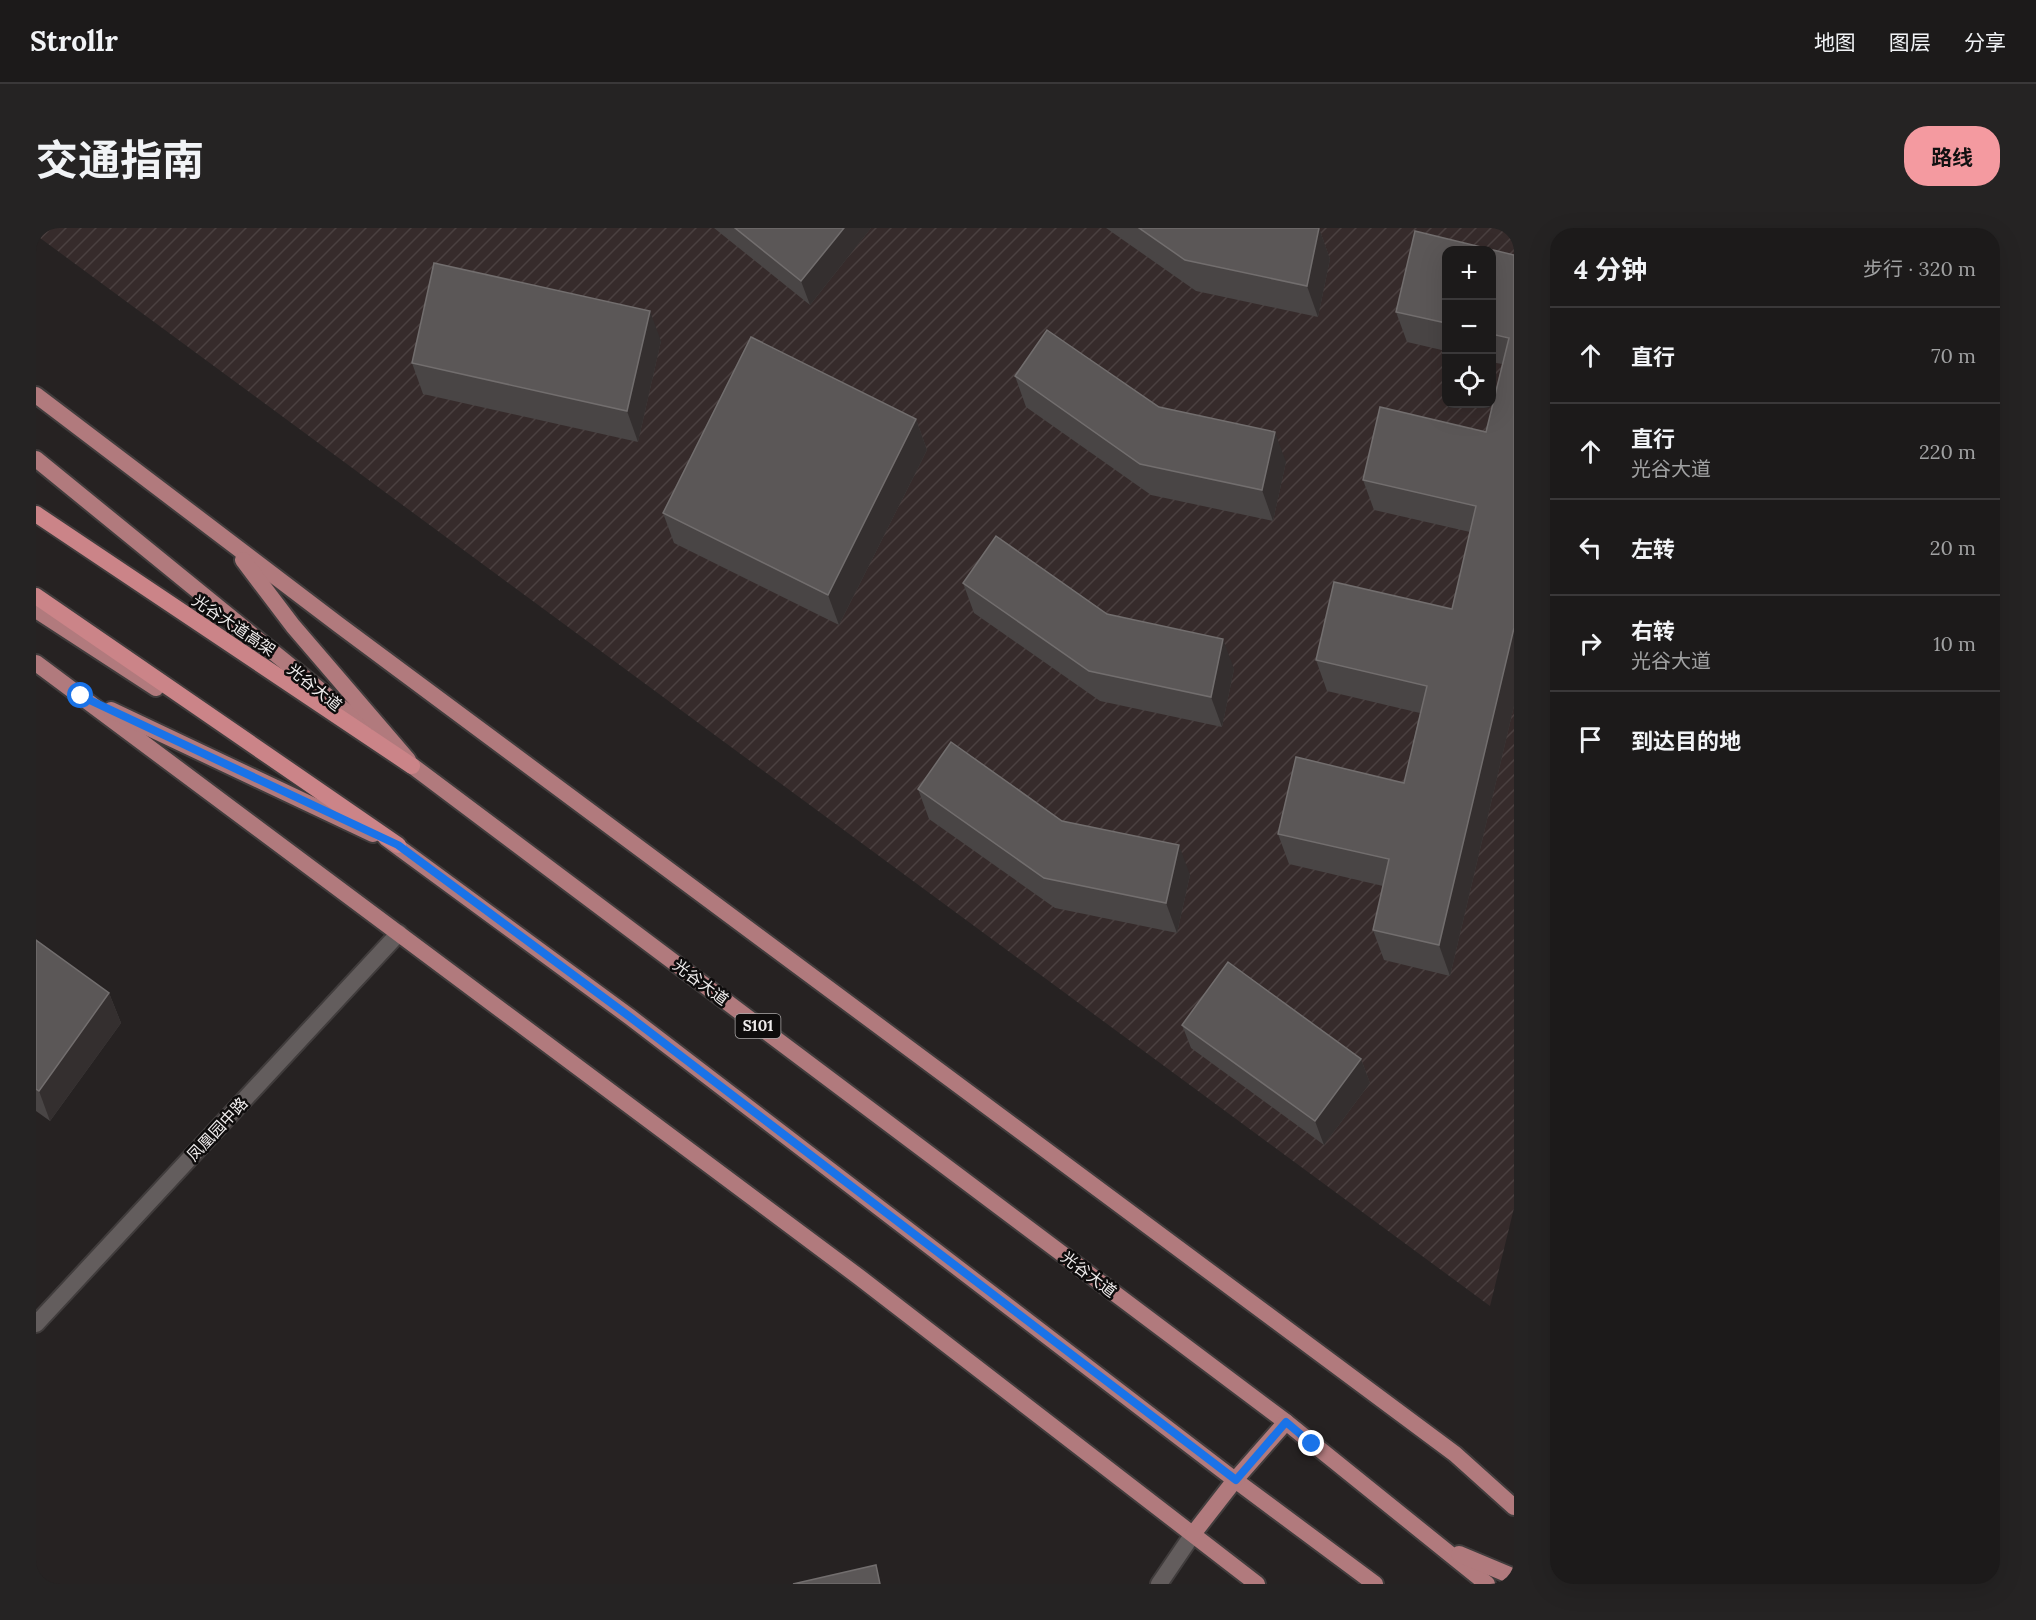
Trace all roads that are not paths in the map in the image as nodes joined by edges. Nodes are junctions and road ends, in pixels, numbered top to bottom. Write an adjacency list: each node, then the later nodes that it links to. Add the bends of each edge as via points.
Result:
1 (36, 395): 4 (main road)
2 (36, 459): 9 (main road, 光谷大道 / S101)
3 (36, 514): 9 (highway, 光谷大道高架)
4 (230, 542): 9 (main road, via 293,626); 15 (main road, via 1455,1454)
5 (36, 596): 10 (highway)
6 (36, 610): 10 (main road)
7 (36, 663): 8 (main road)
8 (81, 696): 10 (main road); 11 (main road)
9 (412, 765): 13 (main road, 光谷大道 / S101)
10 (398, 845): 14 (main road, via 630,1017)
11 (399, 933): 12 (street, 凤凰园中路); 16 (main road, via 860,1277)
12 (36, 1324)
13 (1286, 1422): 14 (main road); 17 (main road, 光谷大道 / S101)
14 (1236, 1480): 16 (main road); 18 (main road)
15 (1514, 1507)
16 (1193, 1534): 20 (street); 21 (main road)
17 (1441, 1547): 19 (main road, S101); 24 (main road, 光谷大道 / S101)
18 (1352, 1567): 22 (main road); 23 (main road)
19 (1514, 1577)
20 (1159, 1584)
21 (1257, 1584)
22 (1371, 1584)
23 (1375, 1584)
24 (1487, 1584)

